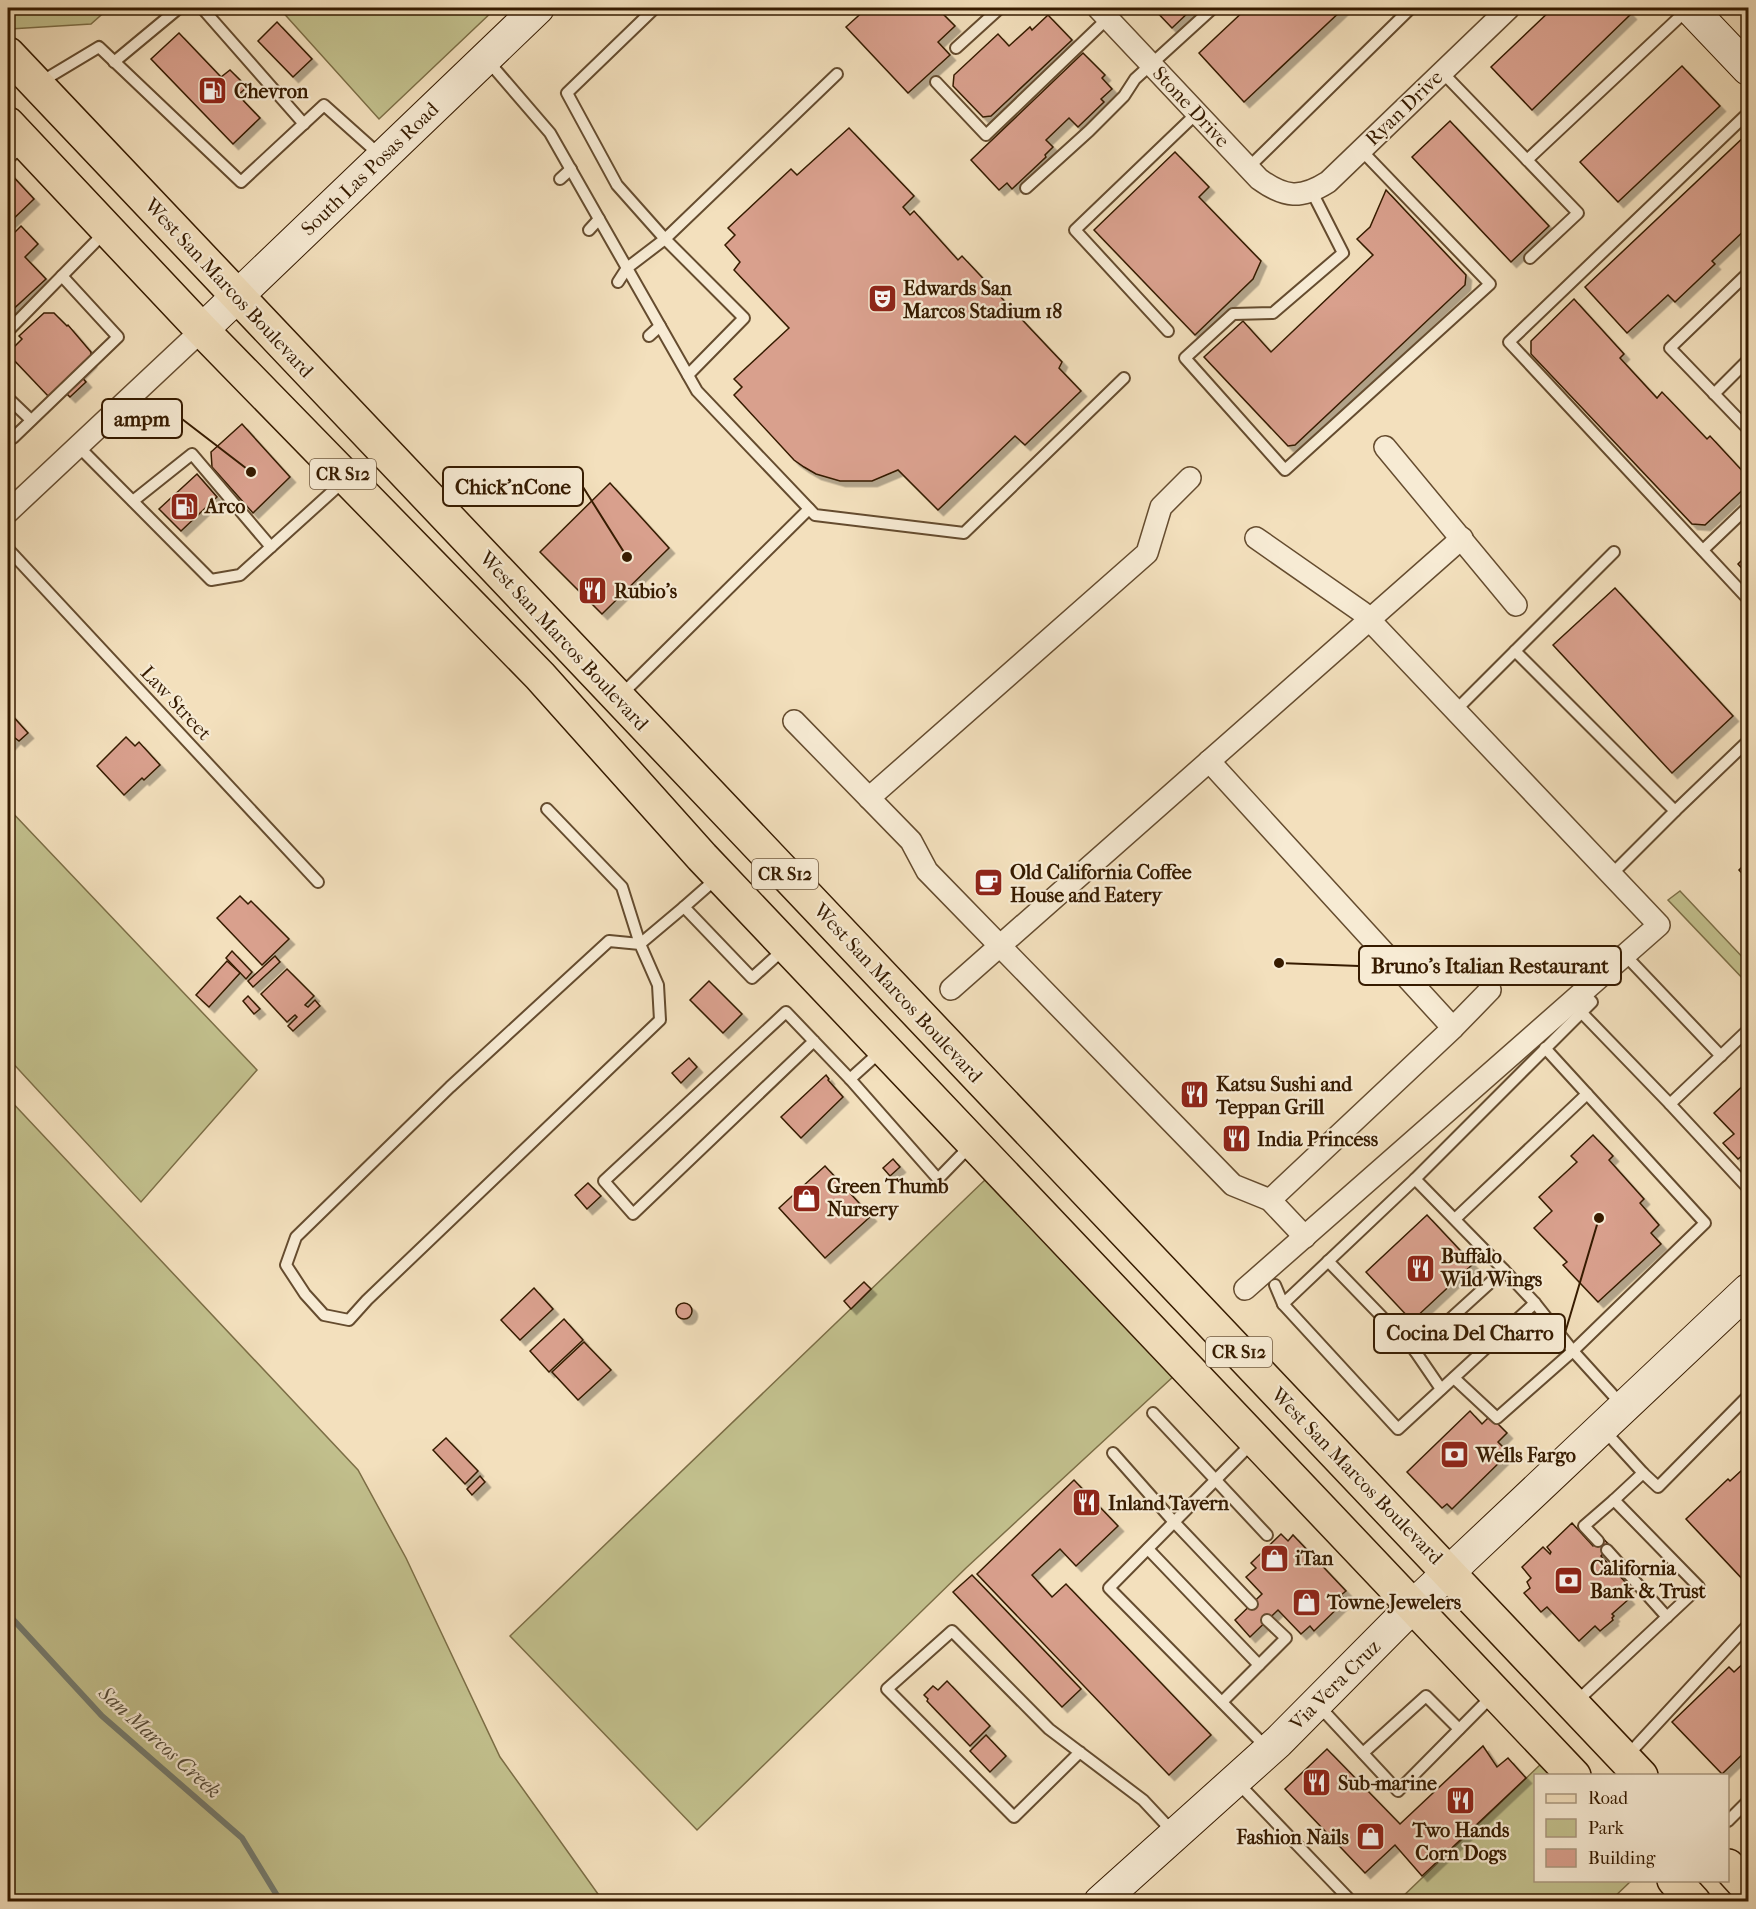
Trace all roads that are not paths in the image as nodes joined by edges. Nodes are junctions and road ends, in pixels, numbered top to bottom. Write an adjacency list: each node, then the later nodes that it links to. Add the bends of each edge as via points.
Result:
1 (179, 8): 14 (lane)
2 (202, 8): 23 (lane)
3 (538, 8): 13 (main road, South Las Posas Road)
4 (655, 8): 36 (lane, via 567,93 617,185)
5 (1000, 8): 11 (lane)
6 (1213, 8): 15 (lane)
7 (1411, 8): 28 (lane)
8 (1509, 8): 17 (street, Ryan Drive)
9 (1690, 8): 16 (main road); 27 (lane)
10 (1103, 13): 15 (street, Stone Drive); 19 (lane, via 986,135)
11 (956, 48)
12 (8, 54): 20 (main road, West San Marcos Boulevard / CR S12)
13 (485, 58): 26 (main road, South Las Posas Road); 29 (lane, via 550,133)
14 (114, 62): 20 (lane, via 99,47); 23 (lane, via 241,182)
15 (1152, 64): 21 (street, Stone Drive); 31 (lane, via 1089,131)
16 (1749, 69)
17 (1442, 72): 25 (street, Ryan Drive); 27 (lane)
18 (837, 74): 36 (lane)
19 (936, 82)
20 (36, 85): 42 (main road, West San Marcos Boulevard / CR S12)
21 (1197, 113): 28 (street, Stone Drive); 46 (lane, via 1075,230)
22 (1749, 113): 68 (lane, via 1509,342)
23 (304, 124): 26 (lane, via 324,105)
24 (13, 142): 34 (main road, West San Marcos Boulevard / CR S12)
25 (1361, 150): 32 (street, Ryan Drive, via 1328,182); 32 (lane, via 1490,284 1285,470 1185,358 1233,314 1273,313 1343,253)
26 (382, 157): 42 (main road, South Las Posas Road)
27 (1527, 160): 37 (lane, via 1578,213)
28 (1248, 168): 32 (street, Stone Drive, via 1275,191)
29 (571, 169): 30 (lane); 33 (lane)
30 (560, 179)
31 (1026, 188)
32 (1302, 193)
33 (599, 219): 35 (lane); 38 (lane)
34 (107, 229): 40 (lane); 44 (main road, West San Marcos Boulevard / CR S12)
35 (589, 230)
36 (665, 239): 38 (lane); 49 (lane, via 744,318)
37 (1530, 258)
38 (627, 268): 41 (lane); 43 (lane)
39 (1749, 273): 51 (lane, via 1670,348)
40 (62, 276): 45 (lane); 53 (lane, via 118,337)
41 (618, 282)
42 (237, 297): 44 (main road, South Las Posas Road); 75 (main road, West San Marcos Boulevard / CR S12)
43 (660, 326): 47 (lane); 49 (lane)
44 (202, 330): 56 (street); 58 (main road, West San Marcos Boulevard / CR S12)
45 (8, 331)
46 (1168, 331)
47 (649, 336)
48 (1749, 360): 51 (lane)
49 (688, 375): 63 (lane, via 697,391)
50 (1124, 378): 63 (lane, via 964,533 815,515)
51 (1714, 394): 54 (lane)
52 (8, 398): 53 (lane)
53 (31, 420): 55 (lane, via 13,438)
54 (1749, 429)
55 (8, 436)
56 (78, 446): 60 (lane); 61 (street)
57 (1385, 447): 65 (street)
58 (346, 478): 66 (lane); 70 (main road, West San Marcos Boulevard / CR S12)
59 (1190, 478): 80 (street, via 1161,507 1147,553)
60 (133, 501): 66 (lane, via 211,580 240,575); 66 (lane, via 192,454)
61 (9, 506)
62 (1749, 507): 68 (lane)
63 (809, 508): 75 (lane)
64 (1256, 538): 73 (street)
65 (1462, 538): 72 (street); 73 (street)
66 (271, 547)
67 (8, 549): 85 (lane, Law Street)
68 (1703, 550): 71 (lane)
69 (1614, 552): 74 (lane)
70 (434, 567): 75 (main road, via 468,581 500,605 592,700); 84 (main road, West San Marcos Boulevard / CR S12, via 540,676)
71 (1749, 599)
72 (1516, 605)
73 (1369, 620): 76 (street); 79 (street)
74 (1515, 651): 76 (lane); 82 (lane)
75 (618, 698): 94 (main road, West San Marcos Boulevard / CR S12)
76 (1456, 710): 83 (street)
77 (794, 721): 80 (street)
78 (1749, 741): 82 (lane)
79 (1209, 761): 89 (street); 95 (street)
80 (869, 798): 89 (street, via 911,841 927,870)
81 (547, 809): 87 (lane, via 622,887)
82 (1675, 811): 83 (lane)
83 (1612, 874): 90 (street, via 1659,925)
84 (720, 875): 86 (lane); 88 (main road, West San Marcos Boulevard / CR S12)
85 (318, 882)
86 (684, 907): 87 (lane); 88 (lane, via 752,978)
87 (640, 944): 87 (lane, via 609,941 296,1236 286,1265 324,1315 349,1320 660,1020 658,985)
88 (787, 946): 98 (main road, West San Marcos Boulevard / CR S12)
89 (1000, 946): 91 (street); 107 (street, via 1233,1185)
90 (1625, 955): 93 (street); 100 (lane)
91 (951, 988)
92 (1490, 990): 95 (street)
93 (1582, 1002): 99 (lane); 103 (lane); 109 (street)
94 (920, 1017): 98 (main road); 135 (main road, West San Marcos Boulevard / CR S12)
95 (1453, 1028): 107 (street)
96 (1749, 1030): 100 (lane)
97 (813, 1041): 97 (lane, via 786,1012 604,1181 633,1214); 101 (lane)
98 (884, 1048): 101 (lane); 104 (main road, West San Marcos Boulevard / CR S12)
99 (1545, 1048): 102 (lane); 105 (lane)
100 (1721, 1056): 103 (lane)
101 (850, 1078): 104 (lane, via 938,1179)
102 (1587, 1094): 108 (lane); 118 (lane, via 1705,1223)
103 (1670, 1104): 106 (lane)
104 (974, 1143): 125 (main road, West San Marcos Boulevard / CR S12)
105 (1415, 1179): 108 (lane); 110 (lane)
106 (1749, 1188)
107 (1270, 1200): 109 (street)
108 (1455, 1219): 111 (lane)
109 (1305, 1237): 113 (street)
110 (1328, 1261): 116 (lane); 117 (lane)
111 (1504, 1270): 115 (lane); 117 (lane)
112 (1275, 1285): 116 (lane)
113 (1245, 1289)
114 (1746, 1296): 122 (main road, Via Vera Cruz)
115 (1535, 1303): 118 (lane); 119 (lane)
116 (1283, 1304): 120 (lane, via 1398,1428)
117 (1414, 1351): 120 (lane)
118 (1573, 1351): 119 (lane, via 1497,1418); 122 (lane)
119 (1454, 1378): 120 (lane)
120 (1442, 1389)
121 (1749, 1396): 127 (lane, via 1658,1487)
122 (1624, 1407): 124 (main road, Via Vera Cruz)
123 (1154, 1413): 128 (lane)
124 (1602, 1428): 127 (lane); 135 (main road, Via Vera Cruz)
125 (1256, 1440): 128 (lane); 137 (main road, West San Marcos Boulevard / CR S12)
126 (1113, 1453): 130 (lane)
127 (1643, 1473): 129 (lane)
128 (1215, 1481): 130 (lane); 131 (lane)
129 (1614, 1500): 132 (lane, via 1584,1526); 138 (lane, via 1699,1587)
130 (1174, 1522): 133 (lane); 136 (lane)
131 (1267, 1535)
132 (1598, 1541)
133 (1148, 1549): 141 (lane); 143 (lane, via 1109,1588)
134 (1607, 1550): 138 (lane)
135 (1448, 1572): 137 (main road, Via Vera Cruz); 145 (main road, West San Marcos Boulevard / CR S12)
136 (1252, 1604)
137 (1413, 1606): 142 (main road, West San Marcos Boulevard / CR S12); 144 (main road, Via Vera Cruz)
138 (1668, 1617): 145 (lane)
139 (1267, 1620): 141 (lane, via 1286,1638)
140 (1749, 1625): 150 (lane)
141 (1259, 1665): 143 (lane)
142 (1495, 1692): 146 (lane); 151 (main road, West San Marcos Boulevard / CR S12)
143 (1222, 1702): 147 (lane)
144 (1317, 1703): 147 (main road, Via Vera Cruz); 149 (lane)
145 (1573, 1704): 150 (main road, West San Marcos Boulevard / CR S12)
146 (1459, 1729): 149 (lane, via 1426,1696); 149 (lane, via 1398,1791)
147 (1270, 1750): 152 (main road, Via Vera Cruz)
148 (1080, 1752): 148 (lane, via 1049,1729 952,1631 887,1689 1014,1817); 155 (lane, via 1143,1800)
149 (1363, 1753)
150 (1633, 1767)
151 (1572, 1774)
152 (1235, 1780): 155 (main road, Via Vera Cruz); 158 (lane)
153 (1749, 1801): 154 (lane)
154 (1729, 1820)
155 (1175, 1834): 157 (main road, Via Vera Cruz)
156 (1675, 1882): 159 (main road)
157 (1100, 1902)
158 (1352, 1902)
159 (1695, 1902)

